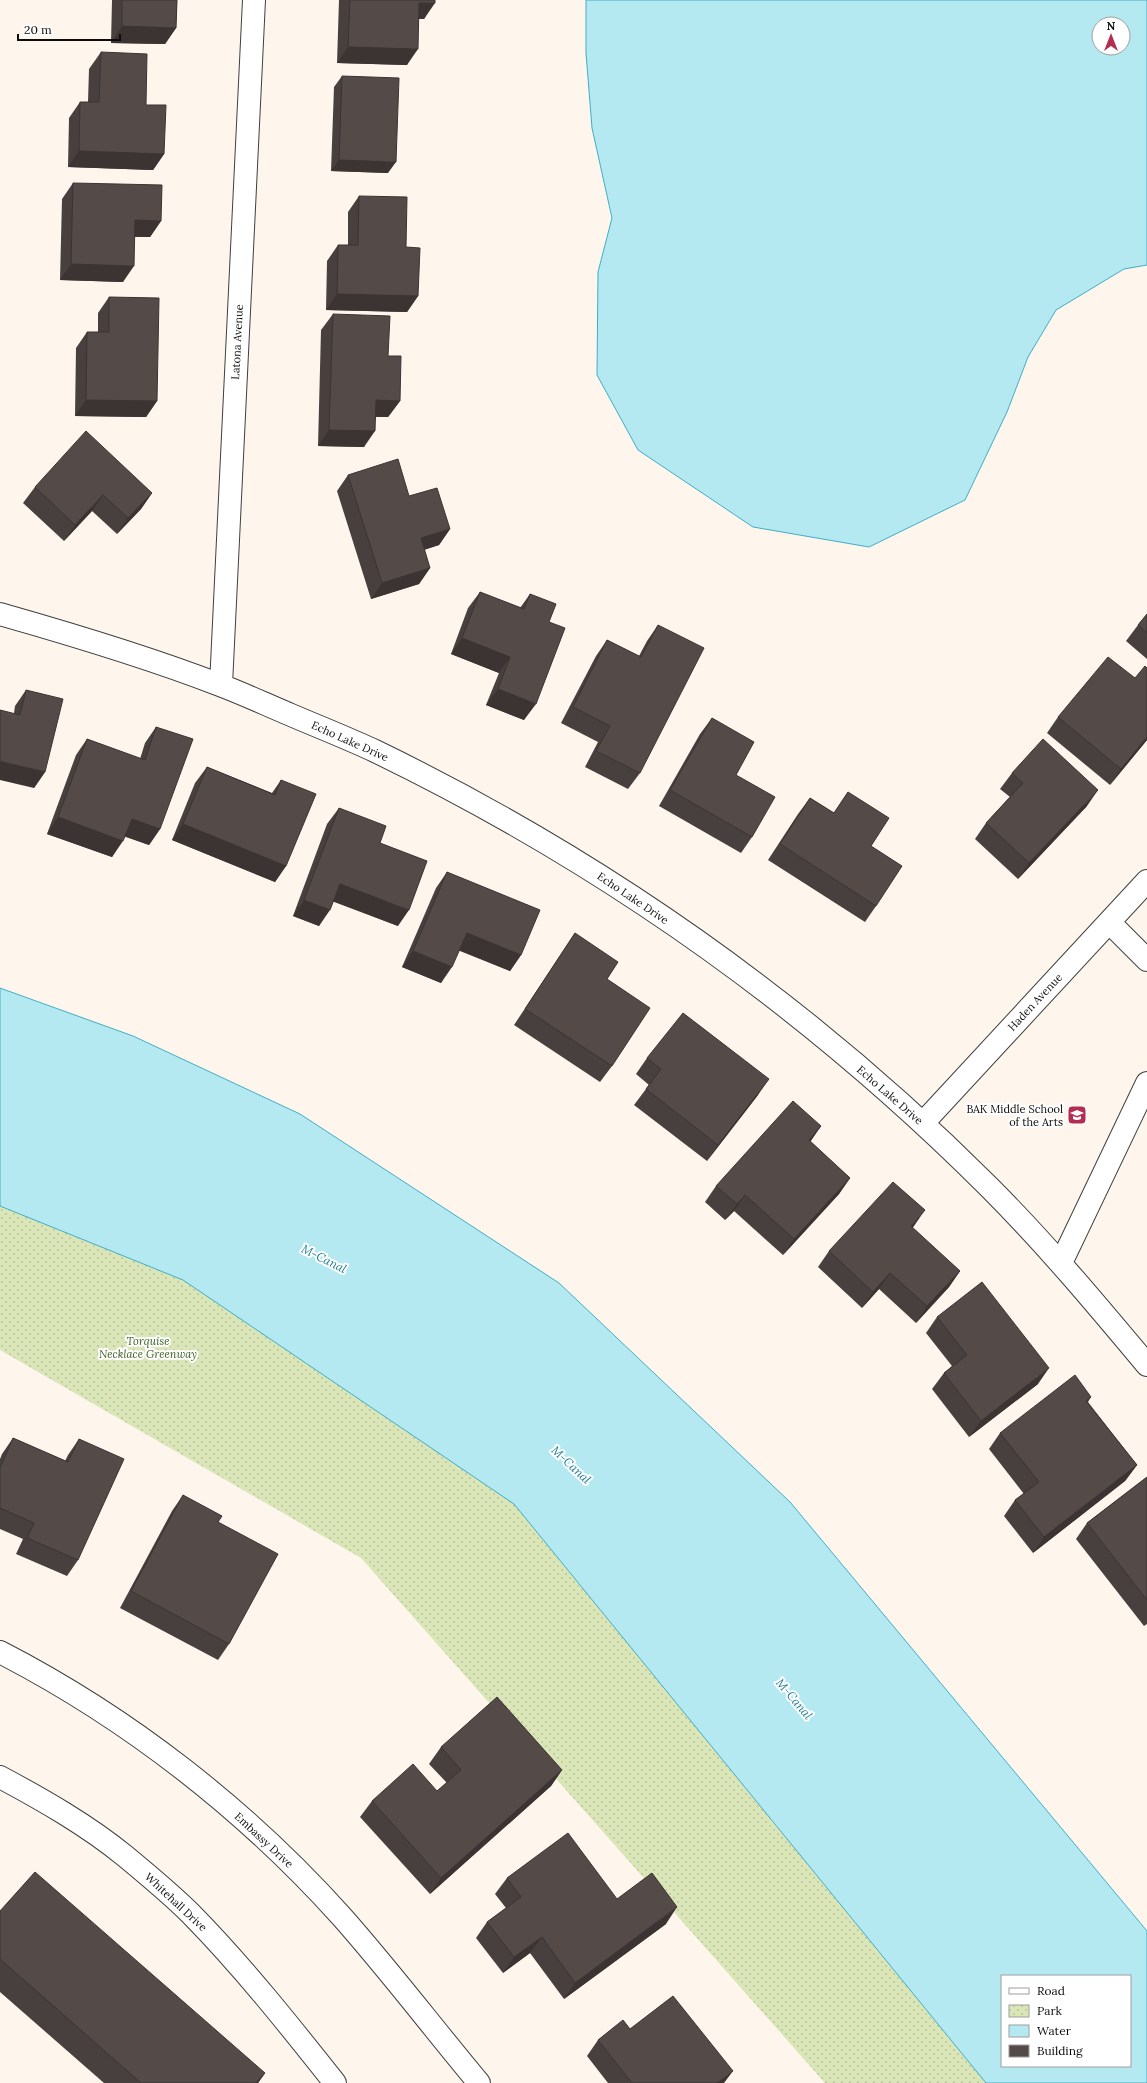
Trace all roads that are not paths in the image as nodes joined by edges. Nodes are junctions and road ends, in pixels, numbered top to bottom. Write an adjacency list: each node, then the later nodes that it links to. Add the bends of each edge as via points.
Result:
1 (254, 0): 3 (street, Latona Avenue)
2 (0, 614): 3 (street, Echo Lake Drive, via 97,641)
3 (221, 685): 8 (street, Echo Lake Drive, via 373,750 491,811 604,878 714,952 813,1028)
4 (1147, 881): 5 (street, Haden Avenue)
5 (1109, 922): 6 (street); 8 (street, Haden Avenue)
6 (1147, 960)
7 (1147, 1083): 9 (street)
8 (923, 1123): 9 (street, Echo Lake Drive, via 990,1188)
9 (1061, 1263): 10 (street, Echo Lake Drive)
10 (1147, 1365)
11 (0, 1652): 14 (street, Embassy Drive, via 36,1670 120,1722 199,1781 273,1846 342,1917)
12 (0, 1777): 13 (street, Whitehall Drive, via 45,1801 102,1838 191,1914 270,2001)
13 (335, 2083)
14 (479, 2083)

